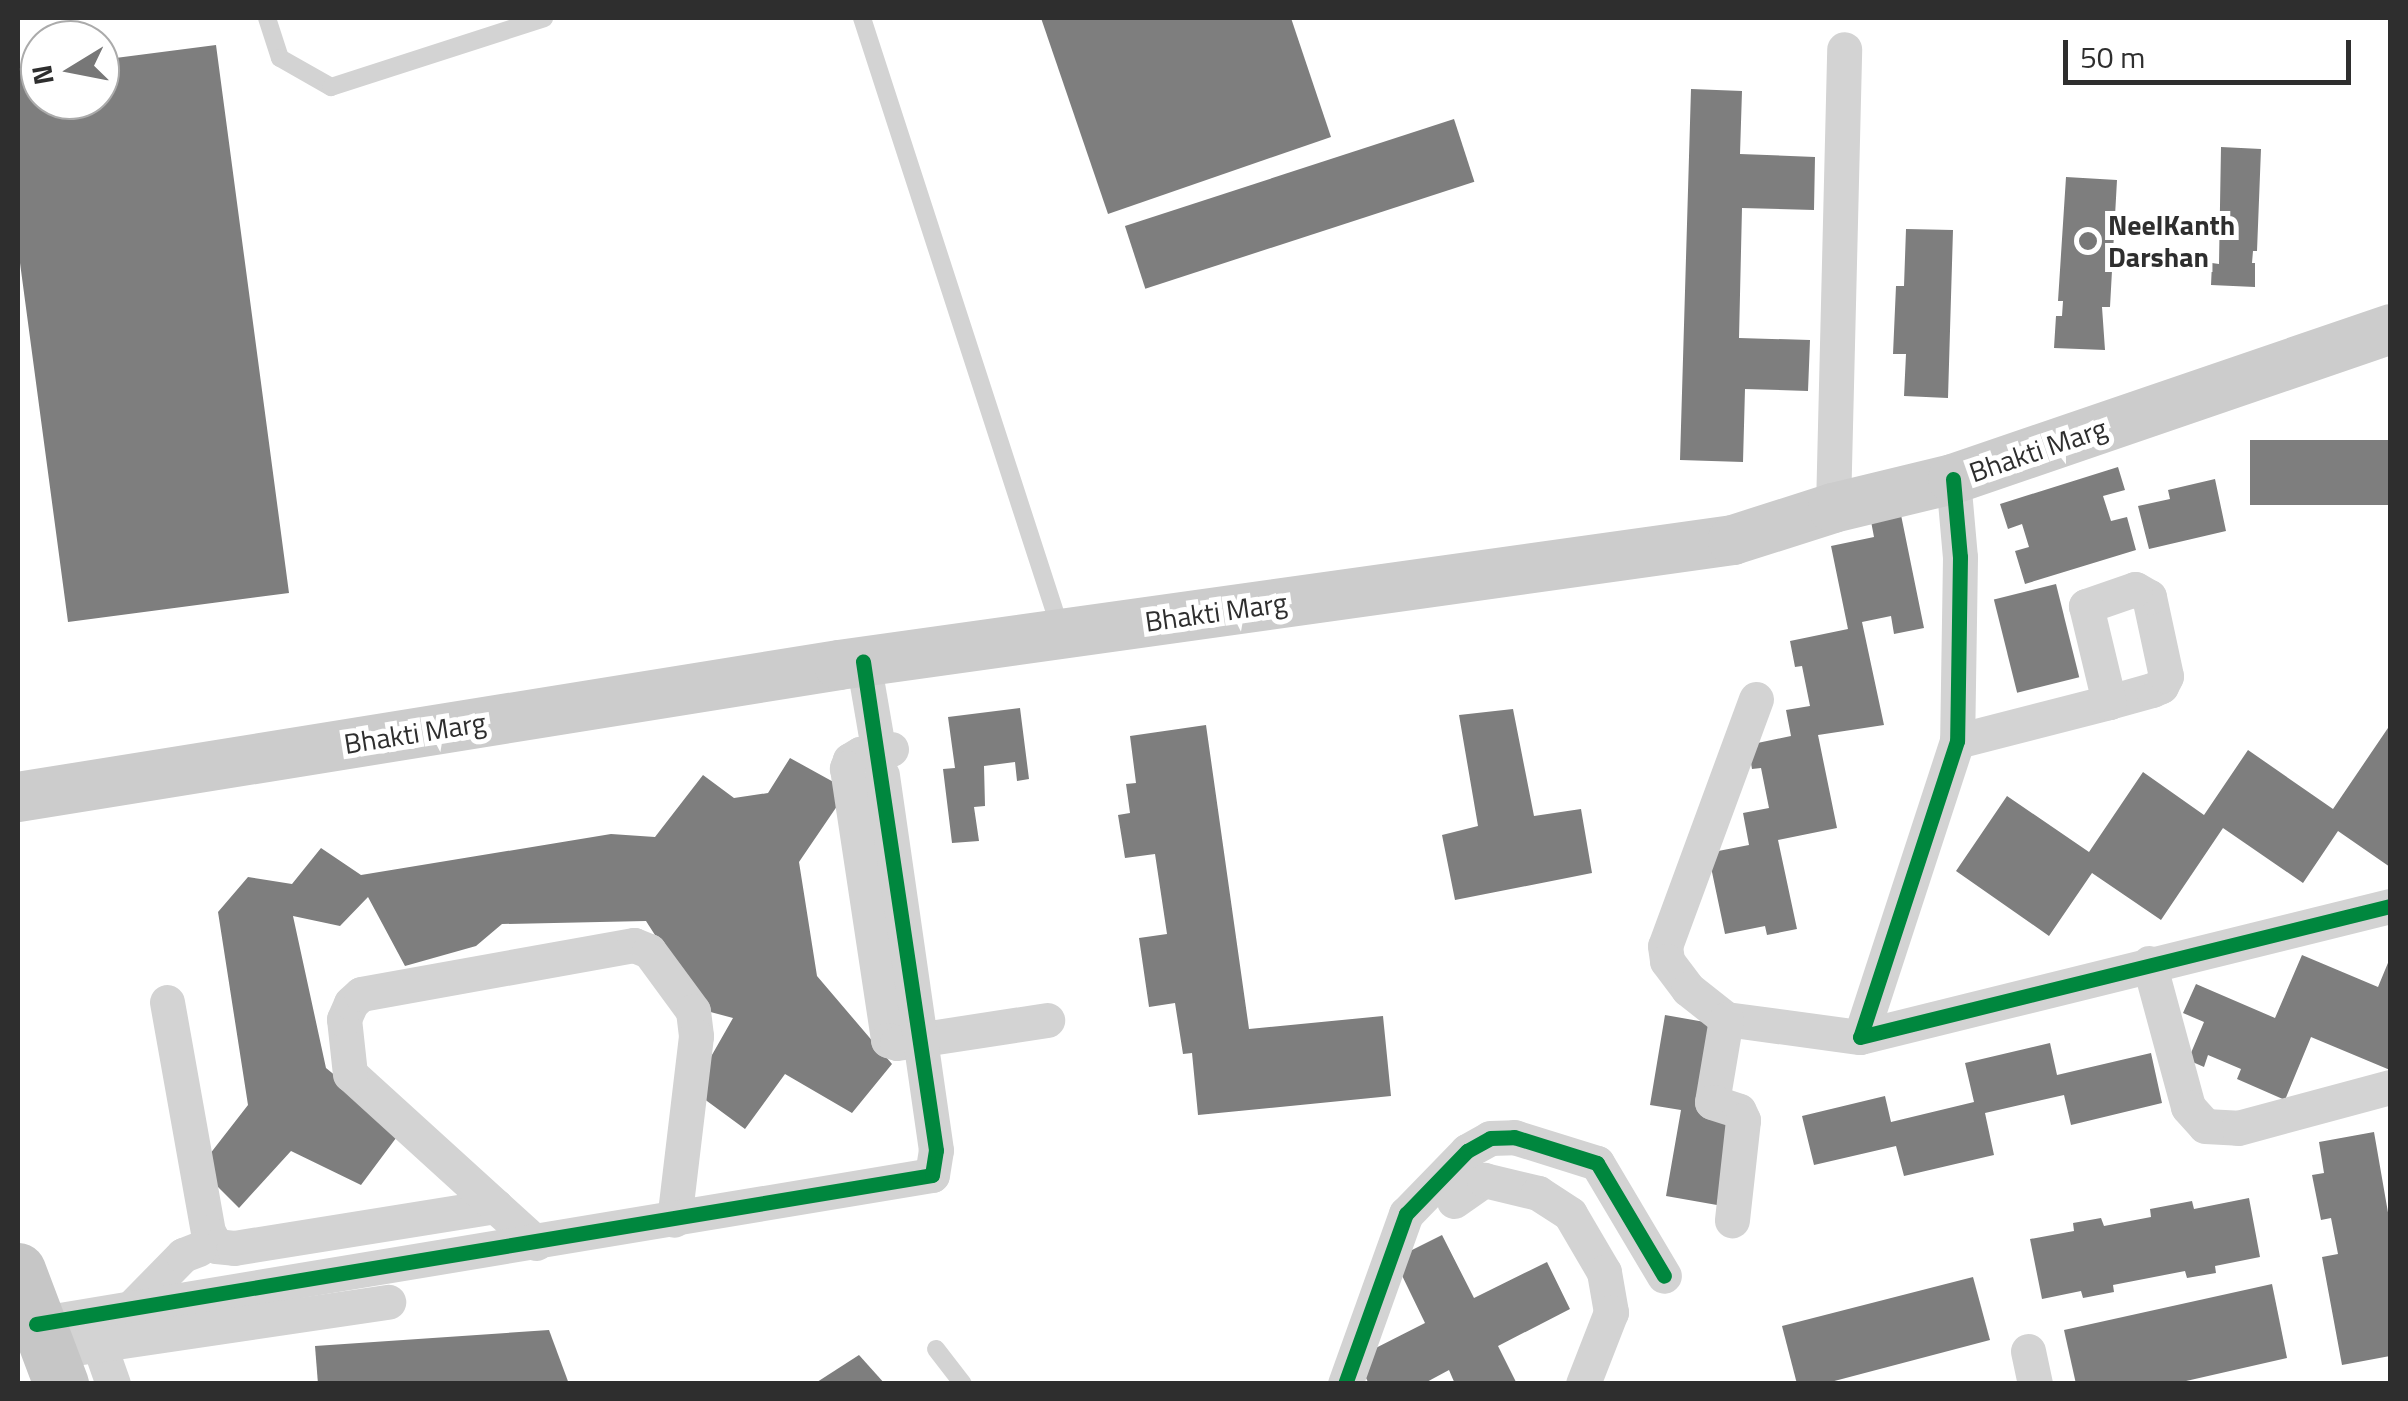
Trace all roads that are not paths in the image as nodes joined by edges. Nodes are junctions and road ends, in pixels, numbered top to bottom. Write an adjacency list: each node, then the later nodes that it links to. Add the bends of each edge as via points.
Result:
1 (267, 18): 2 (lane, via 280,58 331,87)
2 (544, 18)
3 (862, 18): 8 (lane)
4 (1844, 49): 7 (street)
5 (2390, 329): 6 (main road, Bhakti Marg)
6 (1953, 479): 7 (main road, Bhakti Marg); 12 (street, via 1960,557)
7 (1832, 508): 8 (main road, Bhakti Marg, via 1733,540)
8 (1062, 633): 9 (main road, Bhakti Marg)
9 (851, 663): 13 (main road, Bhakti Marg); 20 (street, via 876,752)
10 (1756, 698): 17 (street, via 1665,946 1674,974)
11 (2109, 702): 12 (street)
12 (1957, 740): 19 (street)
13 (18, 797)
14 (2390, 906): 15 (street)
15 (2149, 962): 19 (street); 21 (street, via 2188,1107 2205,1126 2238,1128)
16 (167, 1002): 23 (street, via 208,1232 216,1246)
17 (1726, 1019): 19 (street); 25 (street, via 1712,1102 1742,1115)
18 (1047, 1020): 20 (street)
19 (1860, 1037)
20 (920, 1038): 24 (street, via 938,1162 932,1175)
21 (2390, 1087)
22 (1454, 1202): 37 (street, via 1484,1180 1538,1193 1570,1214 1604,1272 1610,1312)
23 (496, 1206): 24 (street, via 350,1074 344,1019 351,1003 362,994 634,945 649,951 693,1011 696,1036); 26 (street)
24 (674, 1220): 26 (street)
25 (1732, 1220)
26 (536, 1243): 31 (street)
27 (199, 1249): 31 (street, via 183,1255)
28 (18, 1270): 33 (main road)
29 (1664, 1276): 36 (street, via 1597,1163 1514,1137 1490,1138 1467,1150 1406,1214)
30 (388, 1302): 33 (street)
31 (129, 1310): 33 (street)
32 (936, 1349): 35 (lane)
33 (61, 1351): 34 (street)
34 (113, 1384)
35 (963, 1384)
36 (1345, 1384)
37 (1584, 1384)

